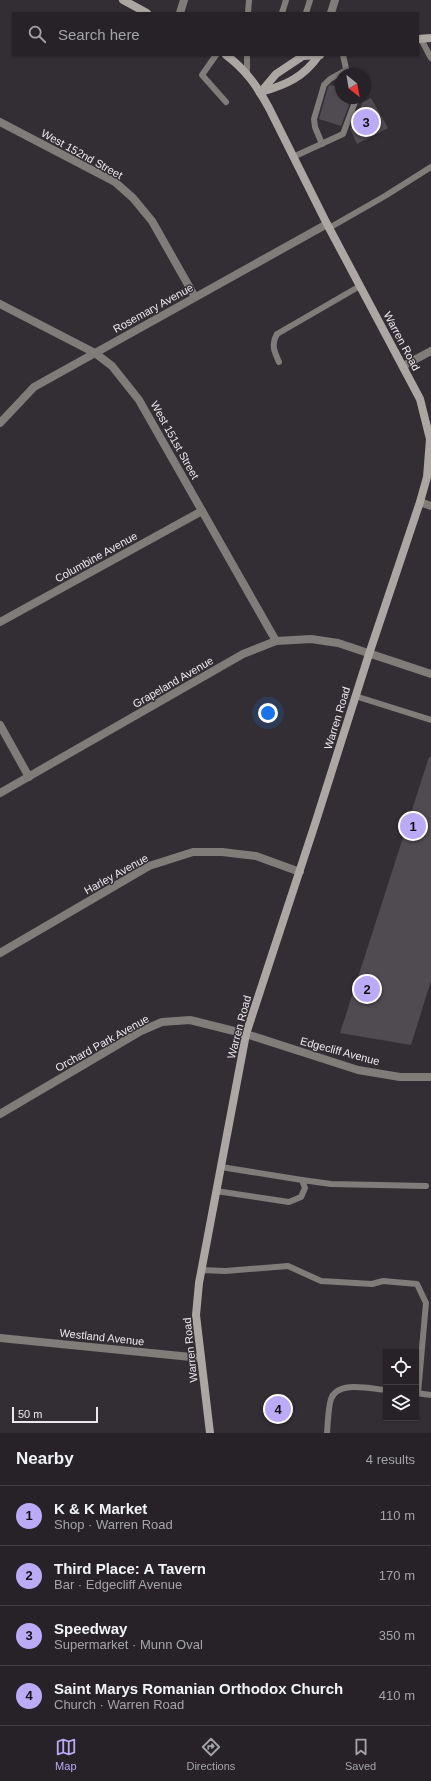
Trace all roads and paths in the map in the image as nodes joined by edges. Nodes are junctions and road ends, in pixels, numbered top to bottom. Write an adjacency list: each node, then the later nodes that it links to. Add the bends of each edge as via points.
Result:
1 (123, 0): 7 (main road)
2 (184, 0): 8 (street)
3 (249, 0): 9 (lane)
4 (286, 0): 10 (lane)
5 (310, 0): 11 (lane)
6 (335, 0): 12 (street)
7 (145, 12)
8 (180, 12)
9 (248, 12)
10 (282, 12)
11 (306, 12)
12 (331, 12)
13 (431, 38): 14 (main road)
14 (419, 39): 21 (lane)
15 (215, 56): 27 (lane, via 202,75)
16 (227, 56): 24 (main road, Warren Road)
17 (247, 56): 24 (lane)
18 (303, 56): 22 (main road)
19 (319, 56): 26 (main road, via 310,68 285,85)
20 (343, 56): 23 (lane)
21 (431, 58)
22 (293, 59): 26 (main road)
23 (346, 68)
24 (247, 74): 26 (main road, Warren Road)
25 (335, 77): 30 (lane, via 324,85 314,119)
26 (260, 93): 31 (main road, Warren Road)
27 (226, 102)
28 (354, 104): 30 (lane, via 344,134)
29 (0, 122): 35 (street, West 152nd Street, via 115,182 133,198 152,221)
30 (322, 144): 31 (lane)
31 (293, 157): 33 (main road, Warren Road)
32 (431, 167): 33 (lane, via 385,196)
33 (328, 226): 34 (main road, Warren Road); 35 (street, Rosemary Avenue)
34 (360, 286): 39 (lane, via 277,334 273,346); 40 (main road, Warren Road)
35 (195, 297): 38 (street, Rosemary Avenue)
36 (0, 304): 38 (street, West 151st Street)
37 (431, 351): 40 (street)
38 (95, 353): 41 (street, Rosemary Avenue, via 34,388); 44 (street, West 151st Street, via 112,366 139,400)
39 (279, 362)
40 (403, 366): 42 (main road, Warren Road, via 420,399 430,439 427,477)
41 (0, 423)
42 (420, 502): 43 (street); 47 (main road, Warren Road)
43 (431, 506)
44 (202, 511): 45 (street, Columbine Avenue); 46 (street, West 151st Street)
45 (0, 622)
46 (276, 641): 47 (street, Grapeland Avenue, via 311,639 338,643); 52 (street, Grapeland Avenue, via 244,654)
47 (369, 654): 48 (street, Grapeland Avenue); 49 (main road, Warren Road)
48 (431, 674)
49 (355, 696): 50 (lane); 54 (main road, Warren Road)
50 (431, 720)
51 (0, 725): 52 (street)
52 (29, 777): 53 (street, Grapeland Avenue)
53 (0, 793)
54 (300, 872): 55 (street, Harley Avenue, via 256,856 194,852 149,866); 56 (main road, Warren Road)
55 (0, 953)
56 (246, 1034): 57 (street, Edgecliff Avenue, via 358,1070 400,1077); 58 (street, Orchard Park Avenue, via 190,1020 162,1022); 59 (main road, Warren Road)
57 (431, 1077)
58 (0, 1114)
59 (221, 1167): 60 (lane); 62 (main road, Warren Road)
60 (302, 1180): 61 (lane, via 331,1184); 62 (lane, via 305,1188 301,1197 289,1202)
61 (426, 1186)
62 (216, 1190): 63 (main road, Warren Road)
63 (201, 1270): 64 (lane, via 225,1271 288,1266 321,1281 417,1284); 66 (main road, Warren Road, via 196,1315)
64 (429, 1304): 67 (lane)
65 (0, 1338): 66 (street, Westland Avenue)
66 (201, 1358): 71 (main road, Warren Road)
67 (418, 1385)
68 (383, 1390): 72 (lane, via 346,1387 338,1390 331,1400)
69 (419, 1393): 70 (lane)
70 (431, 1395)
71 (210, 1433)
72 (327, 1433)

